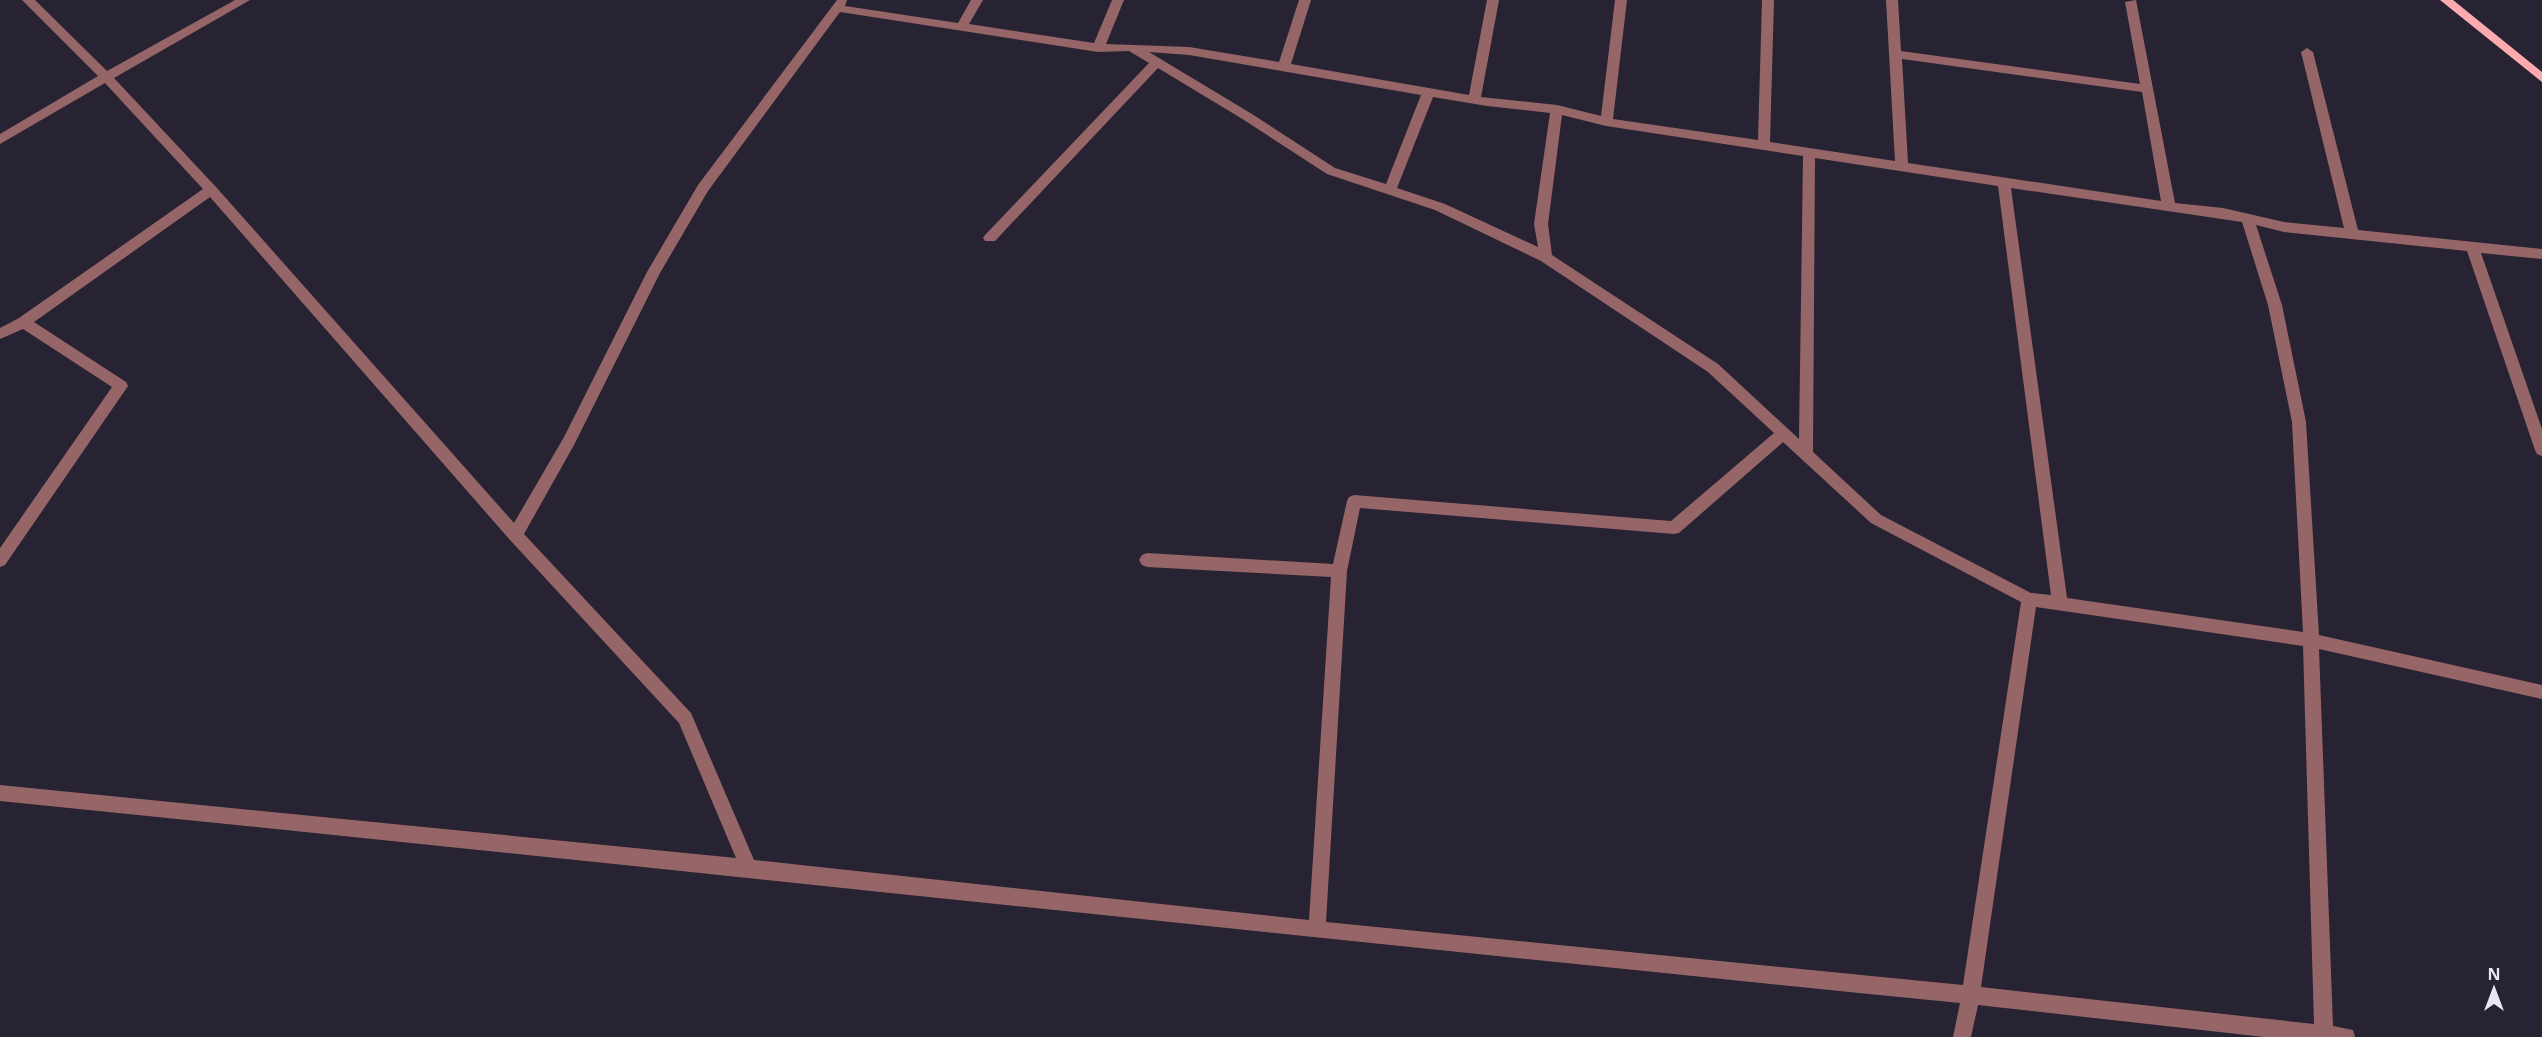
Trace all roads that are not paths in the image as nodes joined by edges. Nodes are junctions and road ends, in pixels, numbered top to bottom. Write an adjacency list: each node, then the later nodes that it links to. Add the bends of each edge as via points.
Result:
1 (28, 0): 21 (street)
2 (244, 0): 21 (street)
3 (977, 0): 14 (street)
4 (1118, 0): 16 (street)
5 (1305, 0): 20 (street)
6 (1493, 0): 25 (street)
7 (1621, 0): 27 (street)
8 (1768, 0): 29 (street)
9 (1892, 0): 18 (street)
10 (2117, 0): 12 (street)
11 (2446, 0): 22 (main road)
12 (2131, 1): 23 (street)
13 (840, 4): 14 (street); 47 (street, via 703,188 654,272 569,441)
14 (961, 28): 16 (street)
15 (1130, 47): 16 (street); 19 (street); 20 (street, via 1189,51)
16 (1098, 48)
17 (2307, 52): 37 (street)
18 (1895, 54): 23 (street); 31 (street)
19 (1156, 63): 34 (street, via 1330,171); 38 (street)
20 (1284, 67): 24 (street)
21 (106, 77): 28 (street); 33 (street)
22 (2542, 78)
23 (2147, 89): 35 (street)
24 (1428, 91): 25 (street); 34 (street)
25 (1474, 100): 26 (street)
26 (1557, 109): 27 (street); 41 (street, via 1541,224)
27 (1606, 122): 29 (street)
28 (0, 140)
29 (1764, 146): 30 (street)
30 (1809, 153): 31 (street); 46 (street)
31 (1902, 166): 32 (street)
32 (2004, 182): 35 (street); 52 (street)
33 (211, 190): 42 (street); 47 (street)
34 (1390, 190): 41 (street, via 1440,207)
35 (2169, 207): 36 (street)
36 (2247, 218): 37 (street); 53 (street, via 2275,305 2300,422)
37 (2352, 234): 39 (street)
38 (990, 238)
39 (2472, 246): 40 (street); 45 (street)
40 (2542, 254)
41 (1546, 257): 44 (street, via 1713,368)
42 (24, 322): 43 (street); 48 (street, via 121,386)
43 (0, 334)
44 (1784, 433): 46 (street); 50 (street, via 1674,528 1354,501)
45 (2542, 450)
46 (1806, 454): 51 (street, via 1876,519)
47 (515, 535): 56 (street, via 685,718)
48 (0, 560)
49 (1147, 560): 50 (street)
50 (1338, 571): 57 (street)
51 (2029, 599): 52 (street); 58 (street)
52 (2060, 604): 53 (street)
53 (2311, 640): 54 (street); 59 (street)
54 (2542, 692)
55 (0, 793): 56 (street)
56 (749, 868): 57 (street)
57 (1317, 930): 58 (street)
58 (1971, 995): 59 (street); 60 (street)
59 (2324, 1036): 61 (street)
60 (1962, 1037)
61 (2346, 1037)

